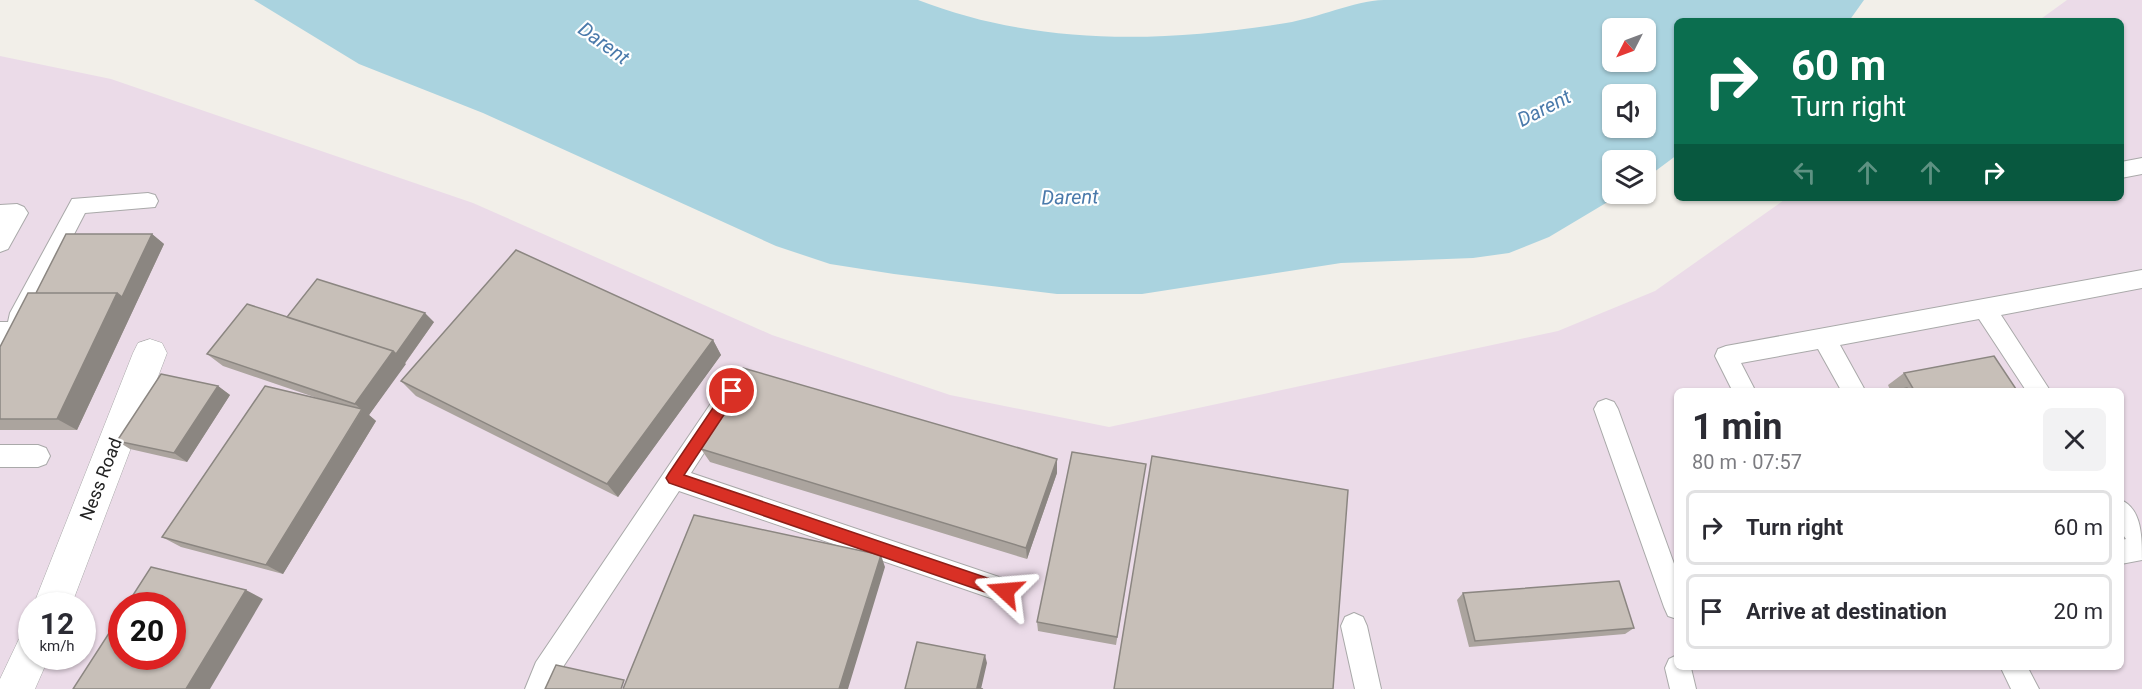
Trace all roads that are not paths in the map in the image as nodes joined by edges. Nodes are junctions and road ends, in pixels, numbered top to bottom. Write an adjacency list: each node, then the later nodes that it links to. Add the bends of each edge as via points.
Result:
1 (2142, 166): 2 (lane)
2 (2124, 169)
3 (148, 201): 8 (lane, via 79,205)
4 (0, 214): 5 (lane, via 17,213)
5 (0, 243)
6 (2142, 279): 7 (lane)
7 (1984, 308): 9 (lane); 14 (lane)
8 (6, 332): 11 (lane)
9 (1824, 338): 12 (lane, via 1726,356); 13 (lane)
10 (150, 353): 25 (street, Ness Road)
11 (0, 357)
12 (1743, 388)
13 (1853, 388)
14 (2037, 388)
15 (732, 391): 19 (lane)
16 (1606, 409): 26 (lane)
17 (0, 456): 18 (lane)
18 (38, 456)
19 (674, 478): 24 (lane); 32 (lane, via 545,671)
20 (2124, 515): 21 (lane)
21 (2142, 542)
22 (2142, 548): 23 (lane)
23 (2124, 551)
24 (1005, 591)
25 (57, 592)
26 (1674, 598)
27 (1354, 626): 33 (lane)
28 (24, 670): 31 (street)
29 (1678, 670): 34 (lane)
30 (2015, 670): 35 (lane)
31 (15, 689)
32 (538, 689)
33 (1368, 689)
34 (1683, 689)
35 (2026, 689)

